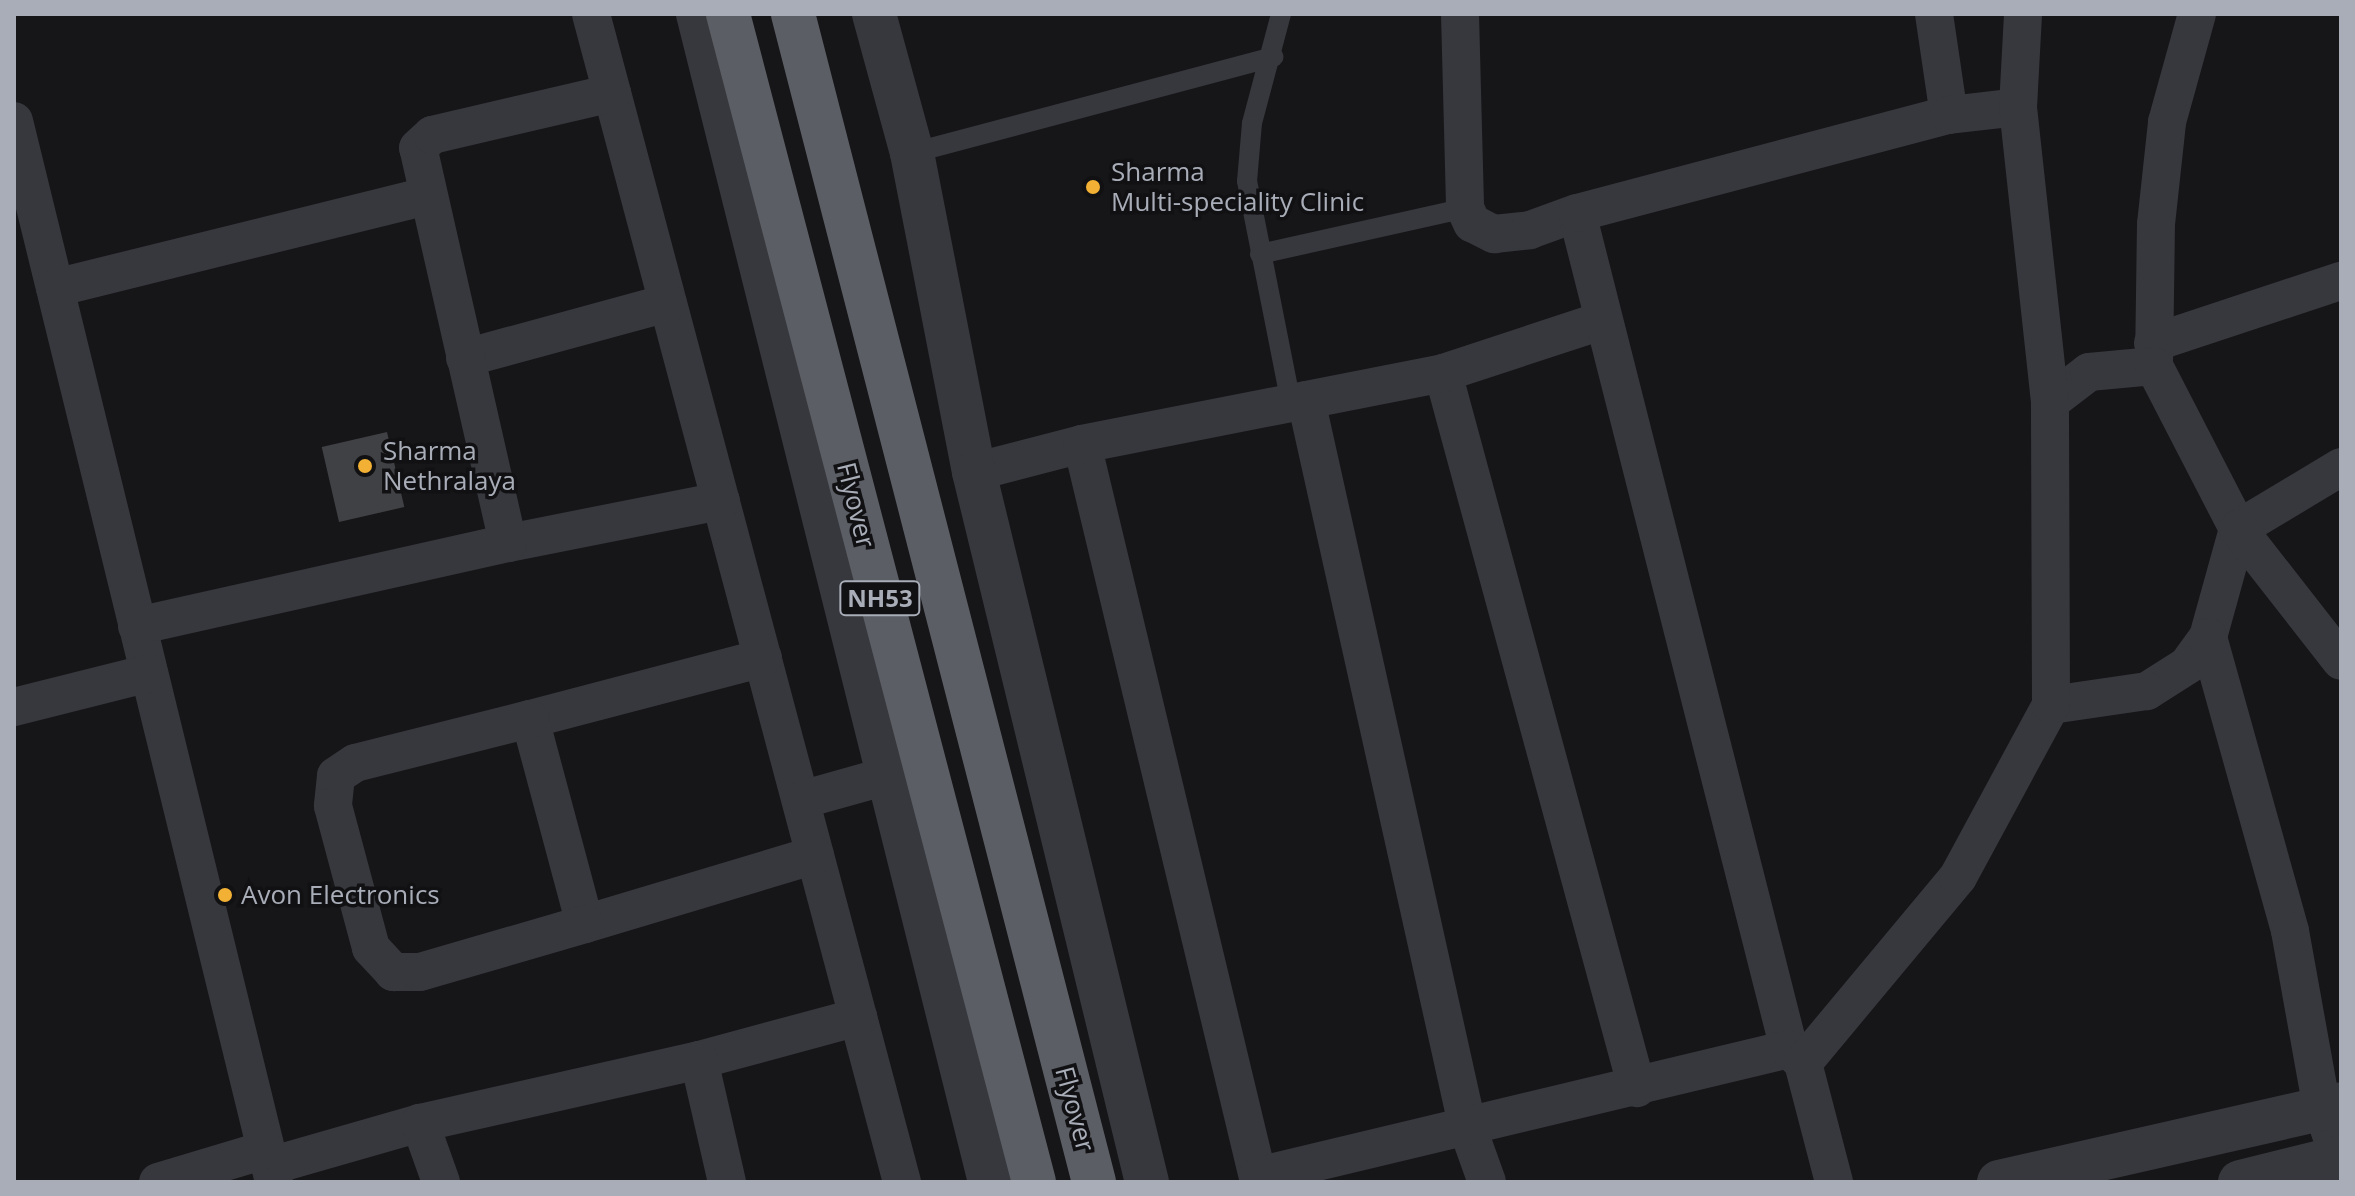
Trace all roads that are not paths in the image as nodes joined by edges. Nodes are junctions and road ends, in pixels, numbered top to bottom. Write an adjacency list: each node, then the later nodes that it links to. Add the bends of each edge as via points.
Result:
1 (591, 14): 12 (street)
2 (698, 14): 44 (street)
3 (728, 14): 63 (highway, Flyover / NH53)
4 (793, 14): 64 (highway, Flyover / NH53)
5 (874, 14): 16 (street)
6 (1281, 14): 11 (lane)
7 (1460, 14): 18 (street)
8 (1934, 14): 14 (street)
9 (2023, 14): 13 (street)
10 (2197, 14): 25 (street, via 2167,122 2156,224)
11 (1273, 57): 16 (lane); 20 (lane, via 1252,123 1247,181)
12 (612, 93): 17 (street, via 432,135 418,148); 23 (street)
13 (2018, 107): 14 (street); 29 (street)
14 (1949, 115): 19 (street)
15 (14, 121): 22 (street)
16 (912, 153): 32 (street)
17 (428, 196): 22 (street); 26 (street)
18 (1465, 208): 19 (street, via 1472,223 1494,234 1530,230); 20 (lane)
19 (1577, 213): 24 (street)
20 (1260, 254): 28 (lane)
21 (2341, 281): 25 (street)
22 (55, 288): 36 (street)
23 (668, 303): 26 (street); 33 (street)
24 (1601, 321): 27 (street); 49 (street)
25 (2153, 354): 29 (street, via 2089,372); 34 (street)
26 (465, 358): 35 (street)
27 (1443, 373): 28 (street); 51 (street)
28 (1298, 401): 30 (street); 54 (street)
29 (2050, 402): 41 (street)
30 (1082, 444): 32 (street); 57 (street)
31 (2341, 467): 34 (street)
32 (974, 472): 65 (street)
33 (721, 501): 35 (street); 38 (street)
34 (2238, 529): 37 (street); 39 (street)
35 (508, 543): 36 (street)
36 (137, 626): 40 (street)
37 (2208, 637): 41 (street, via 2188,665 2147,691); 52 (street, via 2290,931)
38 (763, 658): 43 (street); 45 (street)
39 (2341, 661)
40 (149, 673): 42 (street); 56 (street)
41 (2051, 705): 49 (street, via 1958,877)
42 (14, 707)
43 (530, 719): 47 (street); 47 (street, via 355,763 336,776 333,806 371,948 393,972 420,972)
44 (890, 775): 45 (street); 62 (street)
45 (801, 800): 46 (street)
46 (815, 855): 47 (street); 48 (street)
47 (585, 924)
48 (858, 1017): 50 (street); 61 (street)
49 (1796, 1056): 51 (street); 67 (street)
50 (699, 1060): 53 (street); 60 (street)
51 (1637, 1088): 54 (street)
52 (2331, 1106): 55 (street); 68 (street)
53 (420, 1123): 56 (street); 59 (street)
54 (1468, 1129): 57 (street); 66 (street)
55 (2340, 1159): 69 (street)
56 (270, 1166): 58 (street)
57 (1258, 1179)
58 (158, 1182)
59 (441, 1182)
60 (727, 1182)
61 (902, 1182)
62 (990, 1182)
63 (1034, 1182)
64 (1094, 1182)
65 (1147, 1182)
66 (1487, 1182)
67 (1834, 1182)
68 (1999, 1182)
69 (2240, 1182)

